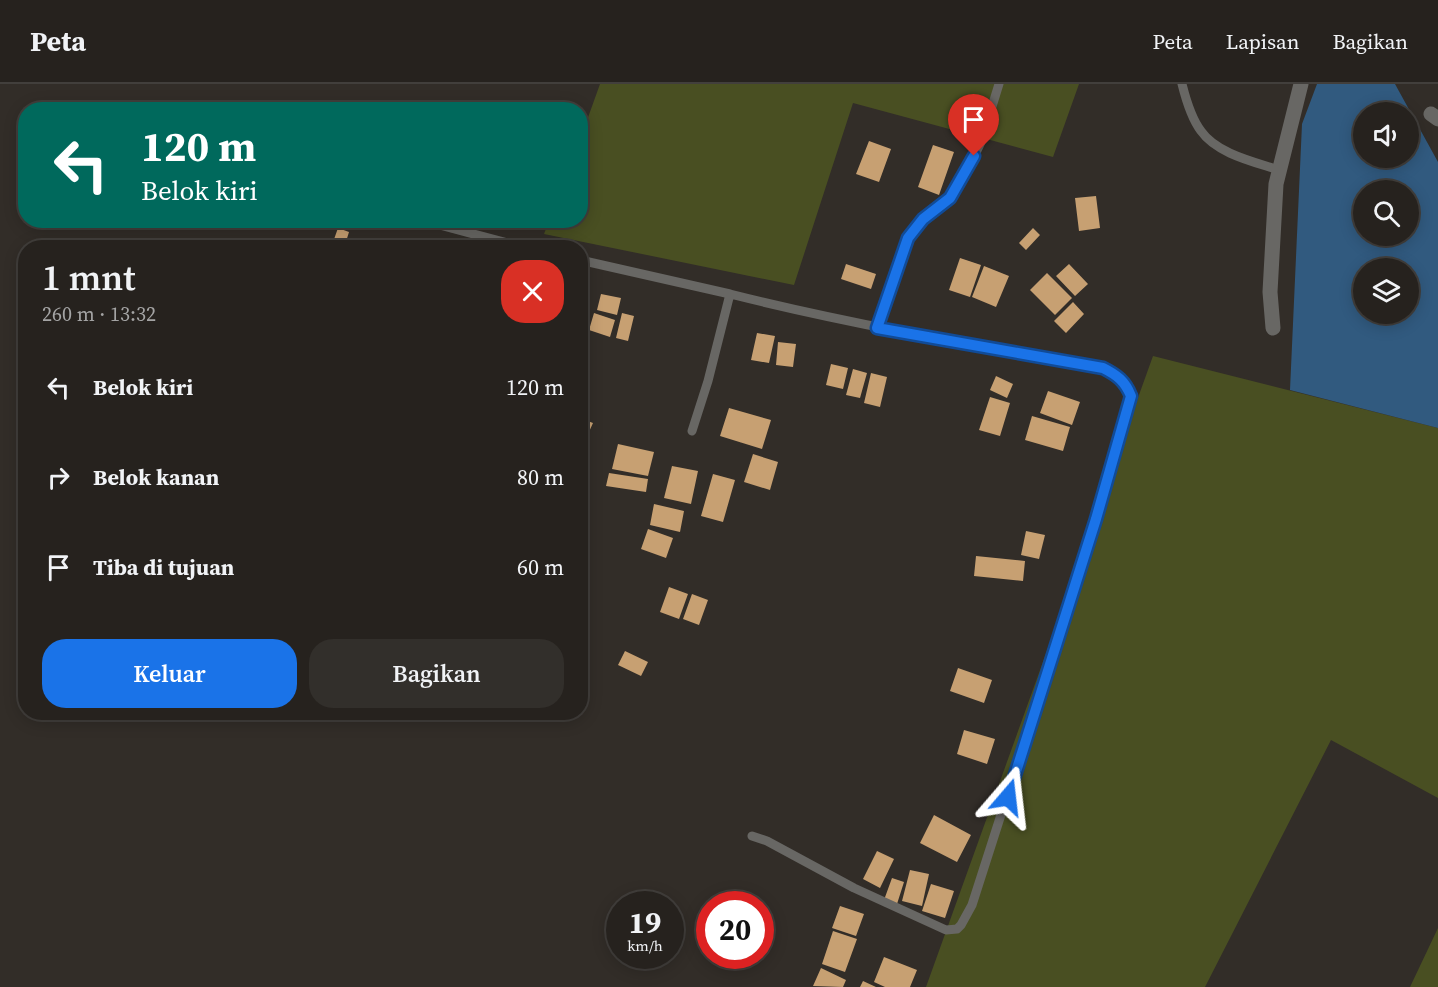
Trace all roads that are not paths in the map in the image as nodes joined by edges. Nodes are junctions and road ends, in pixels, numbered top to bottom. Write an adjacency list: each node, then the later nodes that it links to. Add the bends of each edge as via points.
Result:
1 (999, 84): 9 (lane, via 981,142 967,171 950,198 923,219 908,238)
2 (1182, 84): 4 (lane, via 1201,132 1233,155)
3 (1301, 84): 4 (street)
4 (1279, 170): 10 (street, via 1270,292)
5 (452, 228): 6 (lane)
6 (496, 240)
7 (588, 262): 8 (lane)
8 (730, 294): 9 (lane); 11 (lane)
9 (877, 328): 12 (lane, via 1103,368 1119,377 1131,396 1001,818 972,905 961,925 946,930)
10 (1273, 328)
11 (692, 431)
12 (753, 837)

